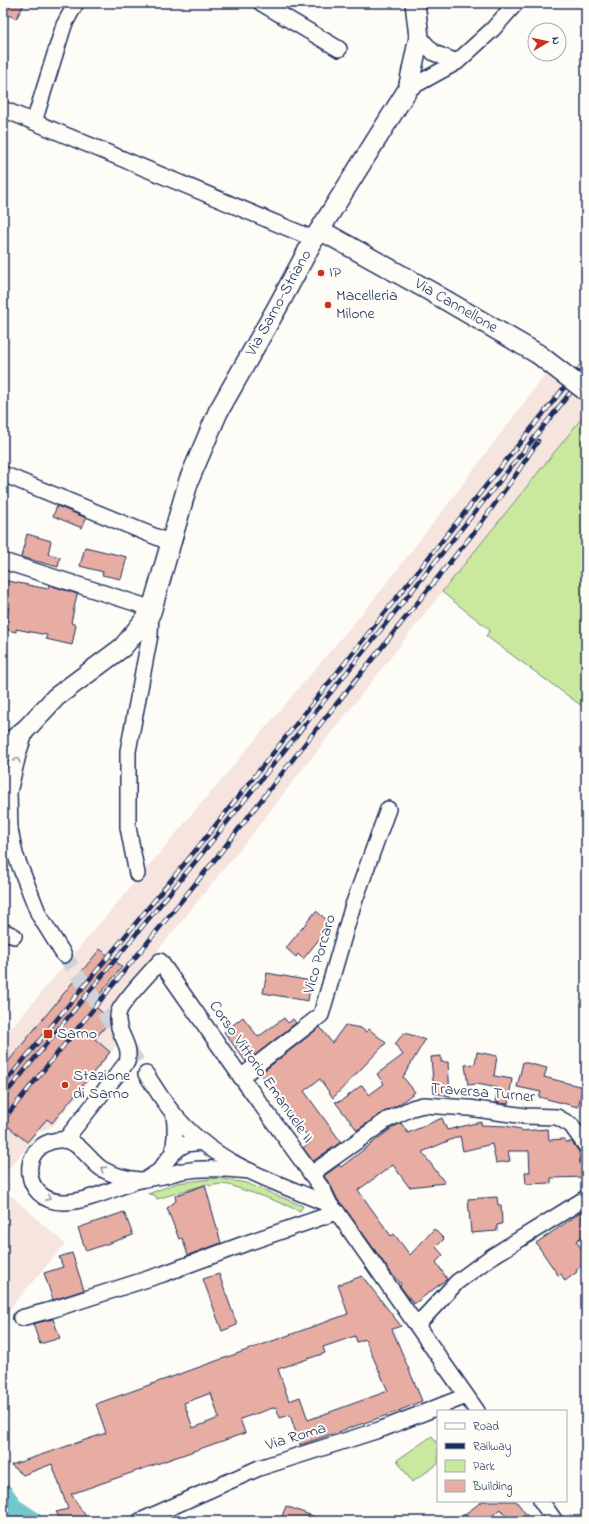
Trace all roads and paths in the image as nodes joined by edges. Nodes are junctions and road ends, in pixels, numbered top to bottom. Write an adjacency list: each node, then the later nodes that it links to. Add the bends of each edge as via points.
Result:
1 (76, 3): 13 (street, via 64,25)
2 (261, 3): 6 (street)
3 (415, 3): 5 (main road, Via Sarno-Striano)
4 (516, 3): 9 (street, via 493,29)
5 (419, 37): 7 (street, via 434,53); 8 (main road, Via Sarno-Striano)
6 (339, 49)
7 (442, 56): 8 (street); 9 (street)
8 (415, 62): 10 (street, via 424,69); 11 (main road, Via Sarno-Striano)
9 (457, 62): 10 (street)
10 (440, 71): 11 (street)
11 (408, 90): 14 (main road, Via Sarno-Striano)
12 (3, 109): 13 (street)
13 (34, 122): 14 (street)
14 (317, 234): 15 (main road, Via Cannellone, bridge, via 428,290 538,354); 17 (main road, Via Sarno-Striano, via 218,412 189,480)
15 (586, 391)
16 (3, 474): 17 (street)
17 (171, 543): 19 (main road, Via Sarno-Striano)
18 (3, 561): 19 (street, via 141,605)
19 (151, 612): 20 (main road, via 123,647 56,697); 25 (street, via 150,635 128,751 128,827)
20 (27, 728): 21 (main road); 22 (street, one-way to 20)
21 (3, 748)
22 (6, 788): 24 (street)
23 (388, 809): 28 (street, Vico Porcaro, via 352,908 321,1015)
24 (7, 824): 26 (street, via 38,915)
25 (137, 874)
26 (64, 955)
27 (146, 1074): 29 (street)
28 (241, 1076): 30 (street, Corso Vittorio Emanuele II, via 160,961 118,1014 119,1028 128,1049 127,1062); 36 (street, Corso Vittorio Emanuele II)
29 (174, 1115): 31 (street); 33 (street, via 176,1129)
30 (65, 1140): 37 (street, one-way to 30, via 116,1176 92,1161 78,1146); 37 (street, one-way to 37, via 46,1144 31,1160 31,1183 47,1198 70,1202)
31 (202, 1142): 33 (street, via 186,1144); 34 (street, via 197,1160); 35 (street, via 231,1162)
32 (586, 1146): 36 (street, Traversa Turner, via 572,1125 557,1117 423,1105 387,1120)
33 (172, 1154): 37 (street, via 159,1171)
34 (182, 1171): 35 (street, via 222,1168); 37 (street)
35 (250, 1171): 38 (street)
36 (311, 1173): 38 (street, Traversa Turner); 40 (street, Corso Vittorio Emanuele II)
37 (143, 1179)
38 (296, 1191): 40 (street)
39 (586, 1198): 42 (street, via 457,1282)
40 (334, 1209): 41 (street, via 162,1274); 42 (street, Corso Vittorio Emanuele II)
41 (22, 1318)
42 (417, 1325): 43 (street, Corso Vittorio Emanuele II)
43 (466, 1396): 44 (street, Corso Vittorio Emanuele II); 46 (street, Via Roma, via 382,1429 259,1468)
44 (476, 1410)
45 (542, 1502): 47 (street)
46 (140, 1521)
47 (555, 1521)

